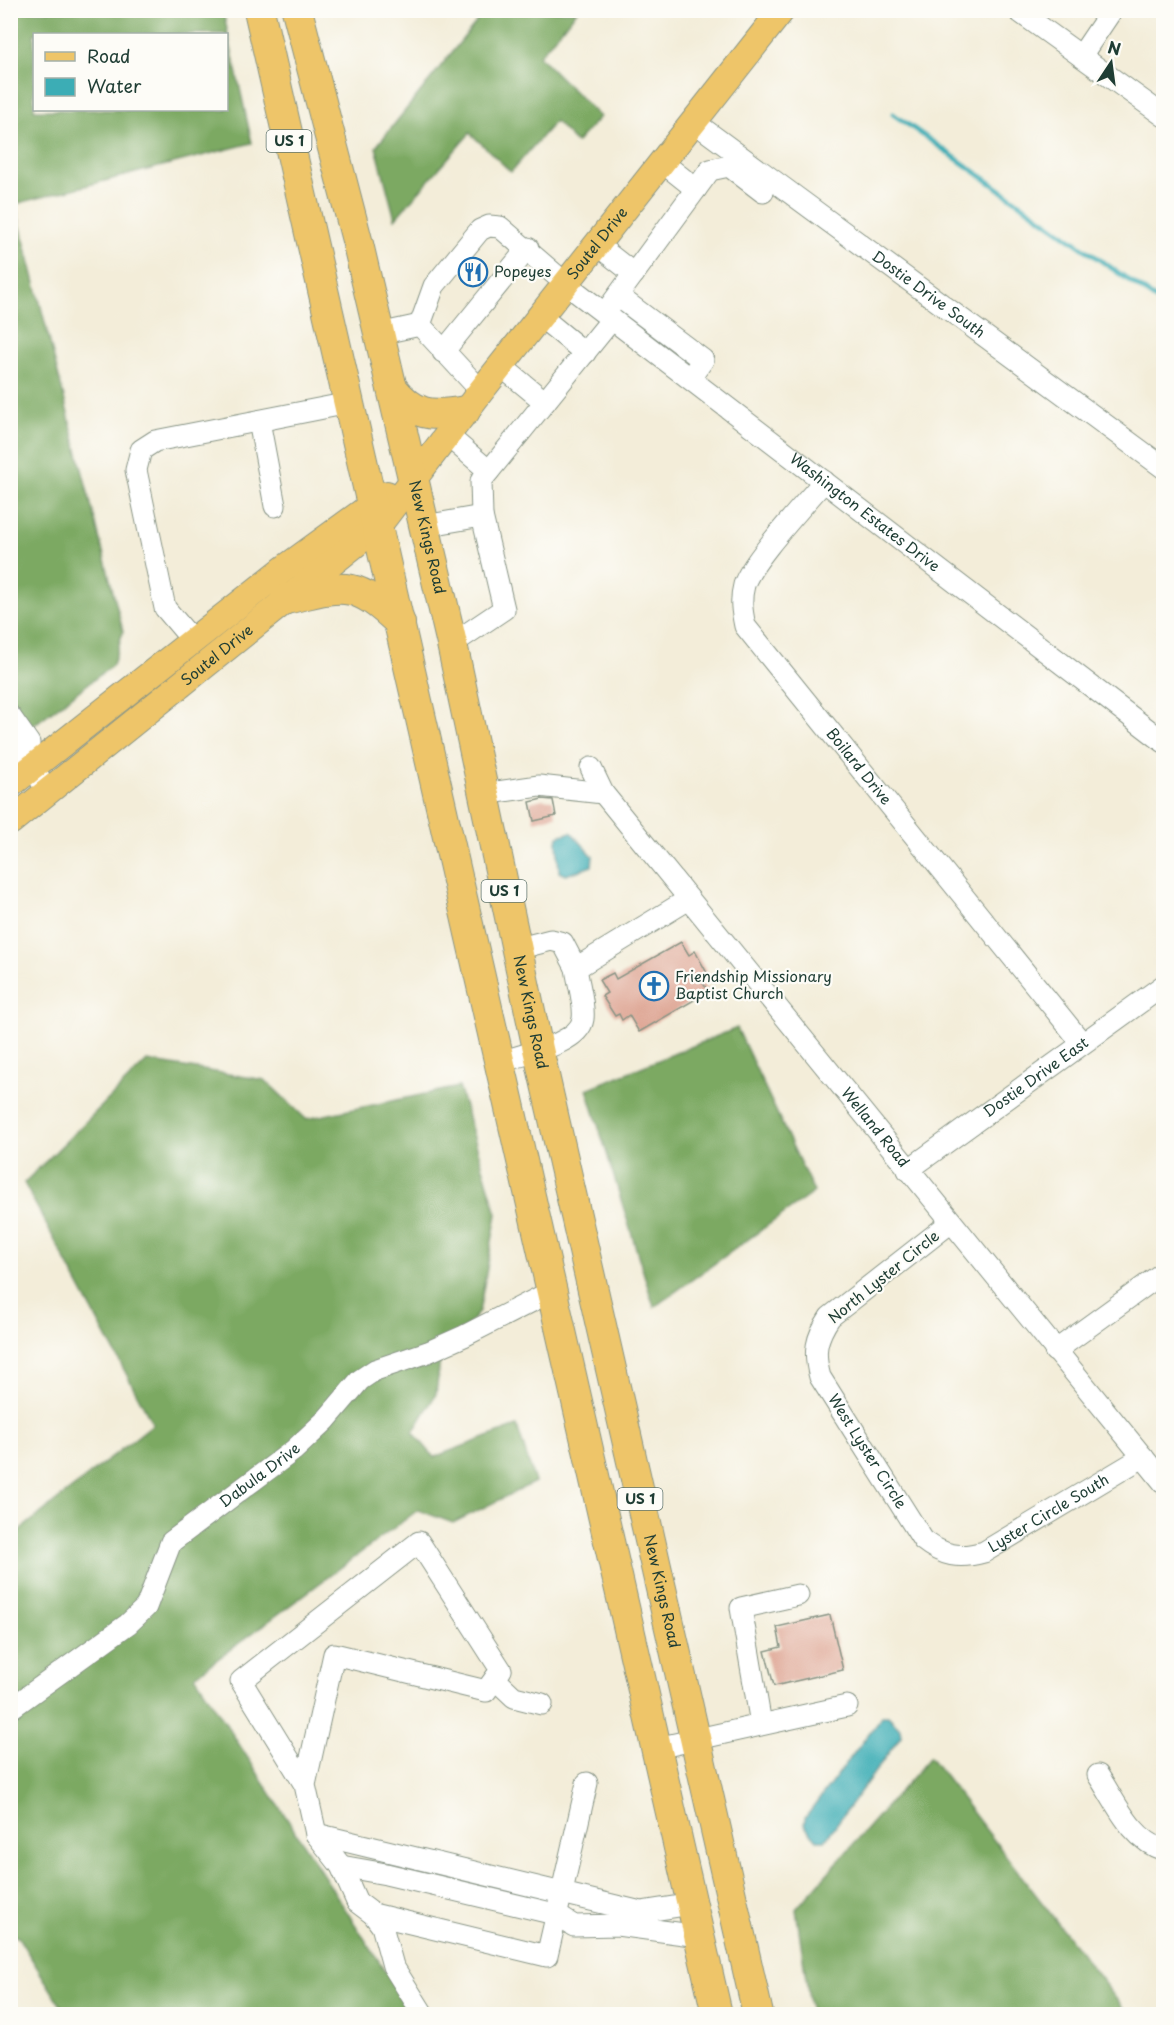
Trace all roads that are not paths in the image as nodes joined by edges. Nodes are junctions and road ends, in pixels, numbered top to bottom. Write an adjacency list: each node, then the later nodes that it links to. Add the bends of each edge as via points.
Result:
1 (259, 10): 30 (highway, US 1)
2 (297, 10): 21 (highway, New Kings Road / US 1)
3 (782, 10): 8 (main road, Soutel Drive)
4 (1017, 10): 6 (street)
5 (1112, 10): 6 (street)
6 (1081, 56): 7 (street)
7 (1164, 116)
8 (694, 122): 9 (street, Dostie Drive South); 10 (main road, Soutel Drive)
9 (733, 160): 11 (street, via 710,170); 33 (street, Dostie Drive South, via 800,201)
10 (662, 162): 11 (street); 12 (main road, Soutel Drive)
11 (696, 189): 14 (street)
12 (597, 245): 14 (street); 15 (main road, Soutel Drive)
13 (528, 248): 15 (street, Washington Estates Drive); 19 (street, Washington Estates Drive, via 500,227 480,230 434,286); 23 (street)
14 (634, 274): 16 (street)
15 (566, 284): 17 (main road, Soutel Drive); 18 (street, Washington Estates Drive)
16 (618, 296): 18 (street); 20 (street)
17 (540, 316): 24 (street); 25 (main road, Soutel Drive)
18 (609, 316): 22 (street, Washington Estates Drive); 24 (street)
19 (420, 325): 21 (street); 23 (street)
20 (659, 327): 22 (street); 26 (street, via 703,360)
21 (379, 334): 27 (highway, New Kings Road / US 1)
22 (646, 345): 26 (street, Washington Estates Drive)
23 (443, 352): 28 (street)
24 (585, 352): 29 (street)
25 (501, 366): 28 (main road, Soutel Drive); 29 (street)
26 (690, 378): 36 (street, Washington Estates Drive)
27 (392, 388): 28 (highway, via 418,412 440,415); 35 (highway, New Kings Road / US 1)
28 (473, 401): 32 (main road, Soutel Drive)
29 (545, 402): 34 (street)
30 (349, 403): 31 (street); 38 (highway, US 1)
31 (259, 421): 37 (street); 43 (street, via 155,441 141,450 136,470 165,608)
32 (447, 435): 34 (street); 35 (main road, Soutel Drive)
33 (1164, 468)
34 (489, 471): 39 (street, via 481,481)
35 (413, 478): 38 (main road, Soutel Drive); 40 (highway, New Kings Road / US 1)
36 (824, 481): 46 (street, Washington Estates Drive); 58 (street, Boilard Drive, via 754,567 740,606 745,626)
37 (275, 507)
38 (375, 515): 41 (main road, Soutel Drive); 42 (highway, US 1); 43 (main road, Soutel Drive)
39 (482, 516): 40 (street); 44 (street, via 504,609)
40 (424, 526): 44 (highway, New Kings Road / US 1)
41 (286, 599): 42 (highway, via 338,586 358,590); 50 (main road, Soutel Drive)
42 (400, 623): 60 (highway, US 1)
43 (193, 641): 47 (main road, Soutel Drive)
44 (452, 644): 52 (highway, New Kings Road / US 1)
45 (10, 716): 47 (street, via 29,743)
46 (1164, 742)
47 (24, 758): 49 (main road, Soutel Drive); 50 (street)
48 (591, 768): 51 (street, Welland Road)
49 (10, 785)
50 (48, 793): 53 (main road, Soutel Drive)
51 (603, 793): 52 (street, via 539,786); 54 (street, Welland Road)
52 (483, 794): 55 (highway, New Kings Road / US 1)
53 (10, 822)
54 (689, 899): 56 (street); 61 (street, Welland Road)
55 (516, 949): 56 (street, via 551,940 563,943); 59 (highway, New Kings Road / US 1)
56 (576, 968): 59 (street, via 583,1019 577,1033)
57 (1164, 985): 58 (street, Dostie Drive East)
58 (1082, 1043): 61 (street, Dostie Drive East)
59 (538, 1049): 60 (street); 78 (highway, New Kings Road / US 1)
60 (500, 1062): 64 (highway, US 1)
61 (908, 1170): 62 (street, Welland Road)
62 (950, 1223): 65 (street, North Lyster Circle, via 830,1317); 66 (street, Welland Road)
63 (1164, 1272): 66 (street)
64 (552, 1291): 76 (street, Dabula Drive, via 465,1336 383,1366 360,1380 294,1450 171,1542 146,1607 128,1624); 79 (highway, US 1)
65 (820, 1332): 69 (street, West Lyster Circle, via 815,1348 820,1377 923,1540)
66 (1055, 1351): 67 (street, Welland Road)
67 (1143, 1457): 68 (street, Welland Road); 69 (street, Lyster Circle South, via 984,1552 967,1557)
68 (1164, 1483)
69 (949, 1556)
70 (798, 1595): 77 (street, via 741,1608)
71 (310, 1628): 72 (street); 73 (street, via 420,1542 501,1670); 82 (street, via 241,1681)
72 (334, 1654): 73 (street, via 486,1692); 82 (street)
73 (495, 1679): 74 (street, via 514,1697)
74 (542, 1704)
75 (847, 1706): 77 (street)
76 (10, 1709)
77 (761, 1724): 78 (street)
78 (695, 1738): 79 (street); 95 (highway, New Kings Road / US 1)
79 (657, 1748): 89 (highway, US 1)
80 (1098, 1775): 84 (street, via 1138,1835 1151,1846)
81 (588, 1783): 88 (street)
82 (305, 1785): 83 (street)
83 (316, 1834): 85 (street); 86 (street)
84 (1164, 1850)
85 (391, 1852): 87 (street); 88 (street)
86 (340, 1866): 87 (street); 90 (street, via 357,1902)
87 (386, 1874): 91 (street)
88 (561, 1893): 89 (street, via 641,1912); 91 (street)
89 (692, 1905): 92 (highway, US 1)
90 (373, 1914): 91 (street, via 547,1956); 93 (street, via 387,1936 397,1974)
91 (555, 1914): 92 (street, via 574,1926 617,1924)
92 (699, 1935): 94 (highway, US 1)
93 (423, 2014)
94 (717, 2014)
95 (758, 2014)

